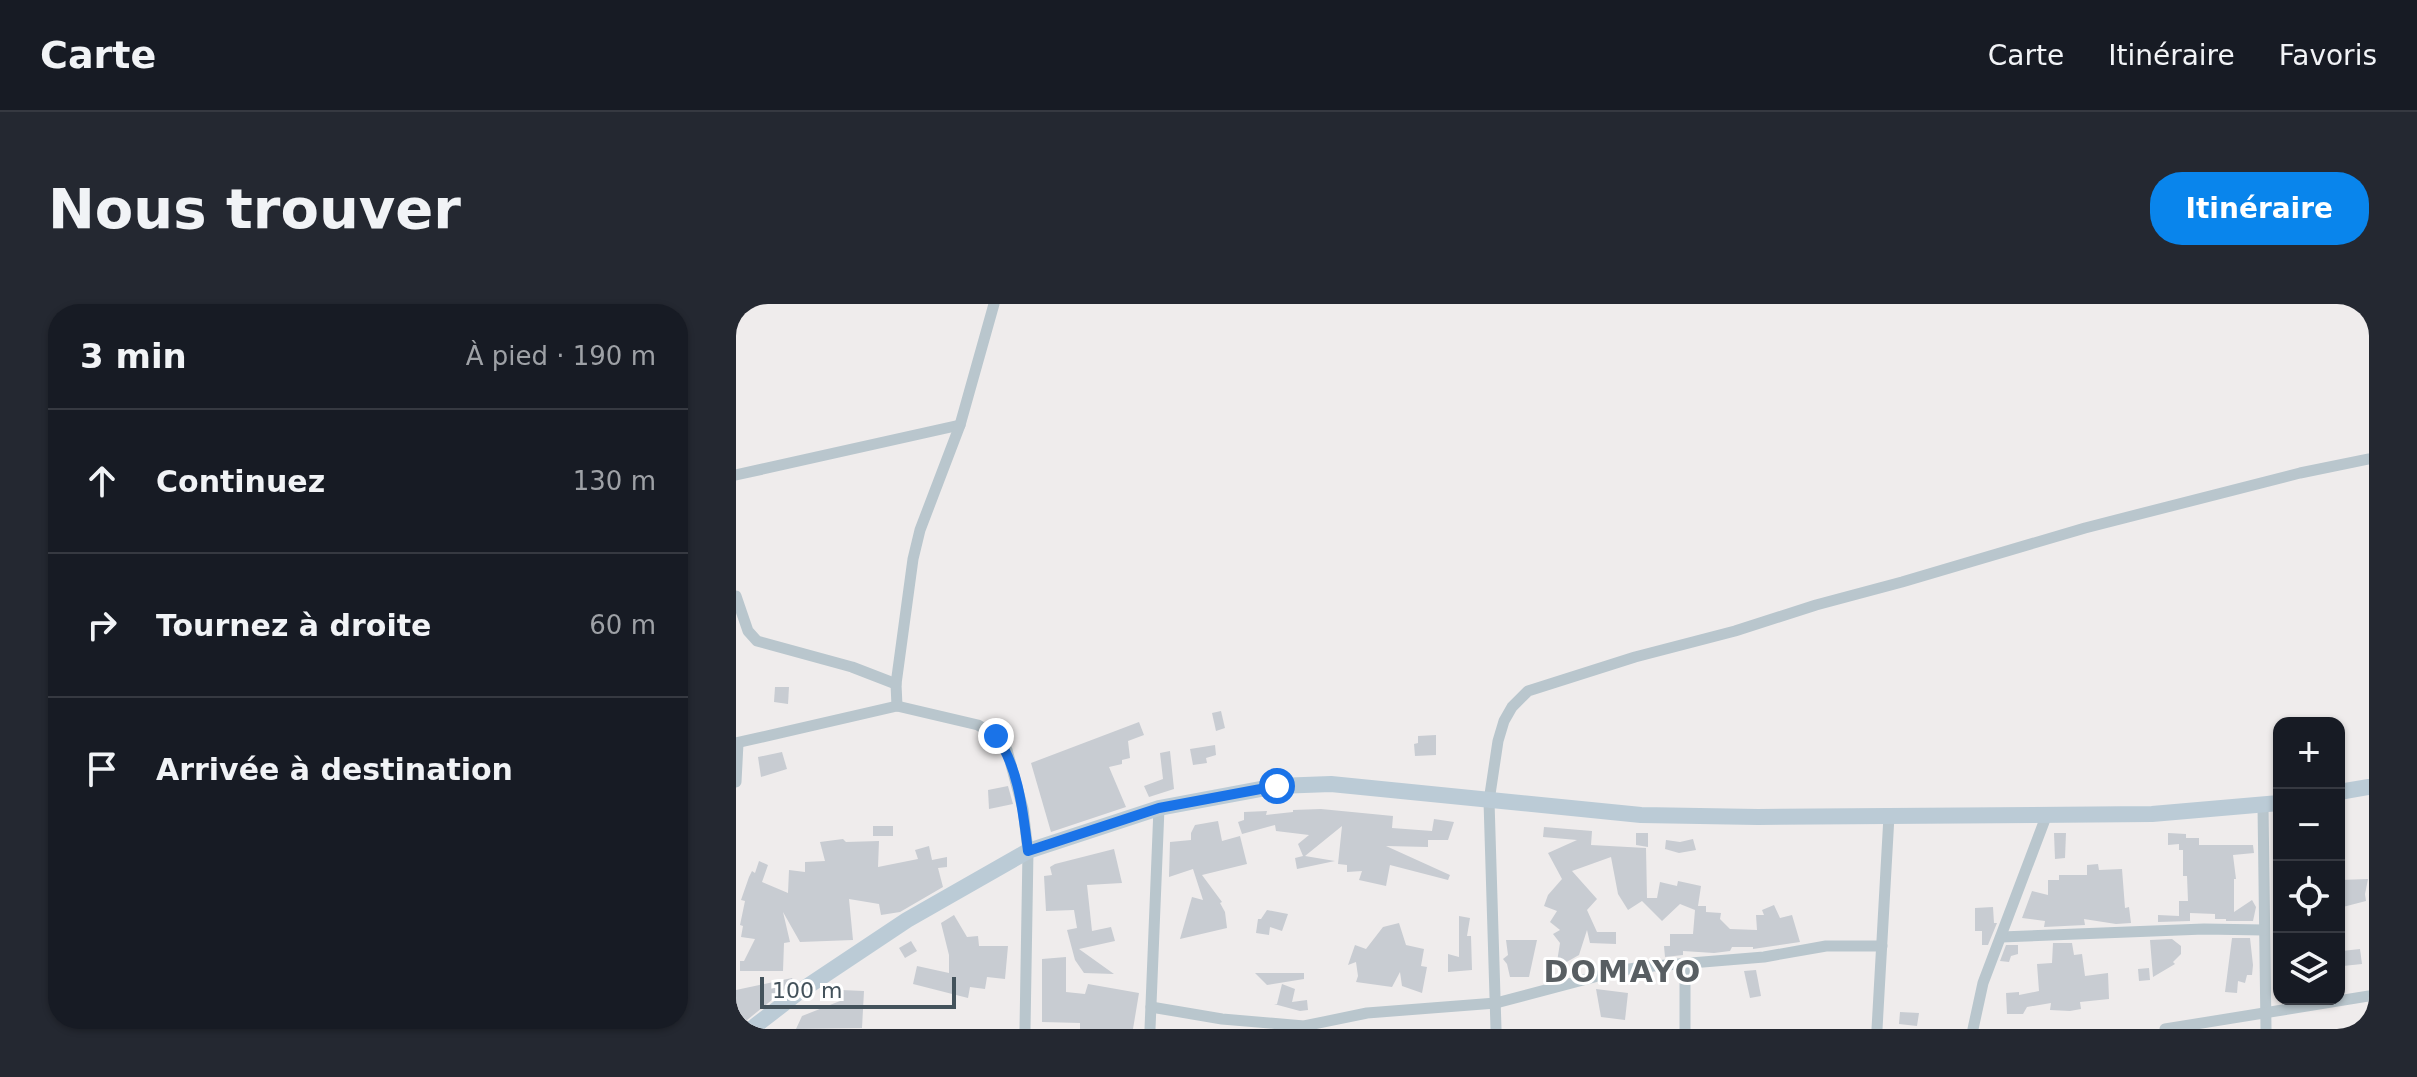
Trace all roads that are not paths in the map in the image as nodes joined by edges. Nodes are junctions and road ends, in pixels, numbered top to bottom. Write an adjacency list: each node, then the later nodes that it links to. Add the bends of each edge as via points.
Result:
1 (994, 304): 2 (street)
2 (960, 425): 4 (street); 6 (street, via 920,530)
3 (2369, 459): 12 (street, via 2085,528 1528,691 1504,721)
4 (736, 475)
5 (736, 596): 6 (street, via 757,641)
6 (896, 684): 7 (street)
7 (897, 706): 8 (street); 17 (street, via 965,721 996,736 1007,750)
8 (737, 743): 9 (street)
9 (736, 782)
10 (2369, 787): 11 (main road)
11 (2345, 791)
12 (1489, 801): 14 (main road, via 1331,784 1277,786); 16 (main road, via 1641,815); 23 (street)
13 (2271, 804): 15 (main road, via 2152,814); 18 (street)
14 (1159, 808): 17 (main road); 24 (street)
15 (2047, 814): 16 (main road); 19 (street)
16 (1889, 816): 20 (street)
17 (1028, 851): 26 (main road, via 907,920); 28 (street)
18 (2264, 930): 19 (street); 25 (street)
19 (2001, 937): 33 (street)
20 (1882, 946): 21 (street, via 1826,946); 32 (street)
21 (1685, 963): 23 (street, via 1617,971); 31 (street)
22 (2369, 996): 25 (street)
23 (1496, 1003): 24 (street, via 1367,1013 1304,1026); 30 (street)
24 (1151, 1007): 29 (street)
25 (2266, 1013): 34 (street); 35 (street)
26 (768, 1023): 27 (main road)
27 (751, 1029)
28 (1025, 1029)
29 (1150, 1029)
30 (1496, 1029)
31 (1685, 1029)
32 (1877, 1029)
33 (1973, 1029)
34 (2165, 1029)
35 (2266, 1029)

